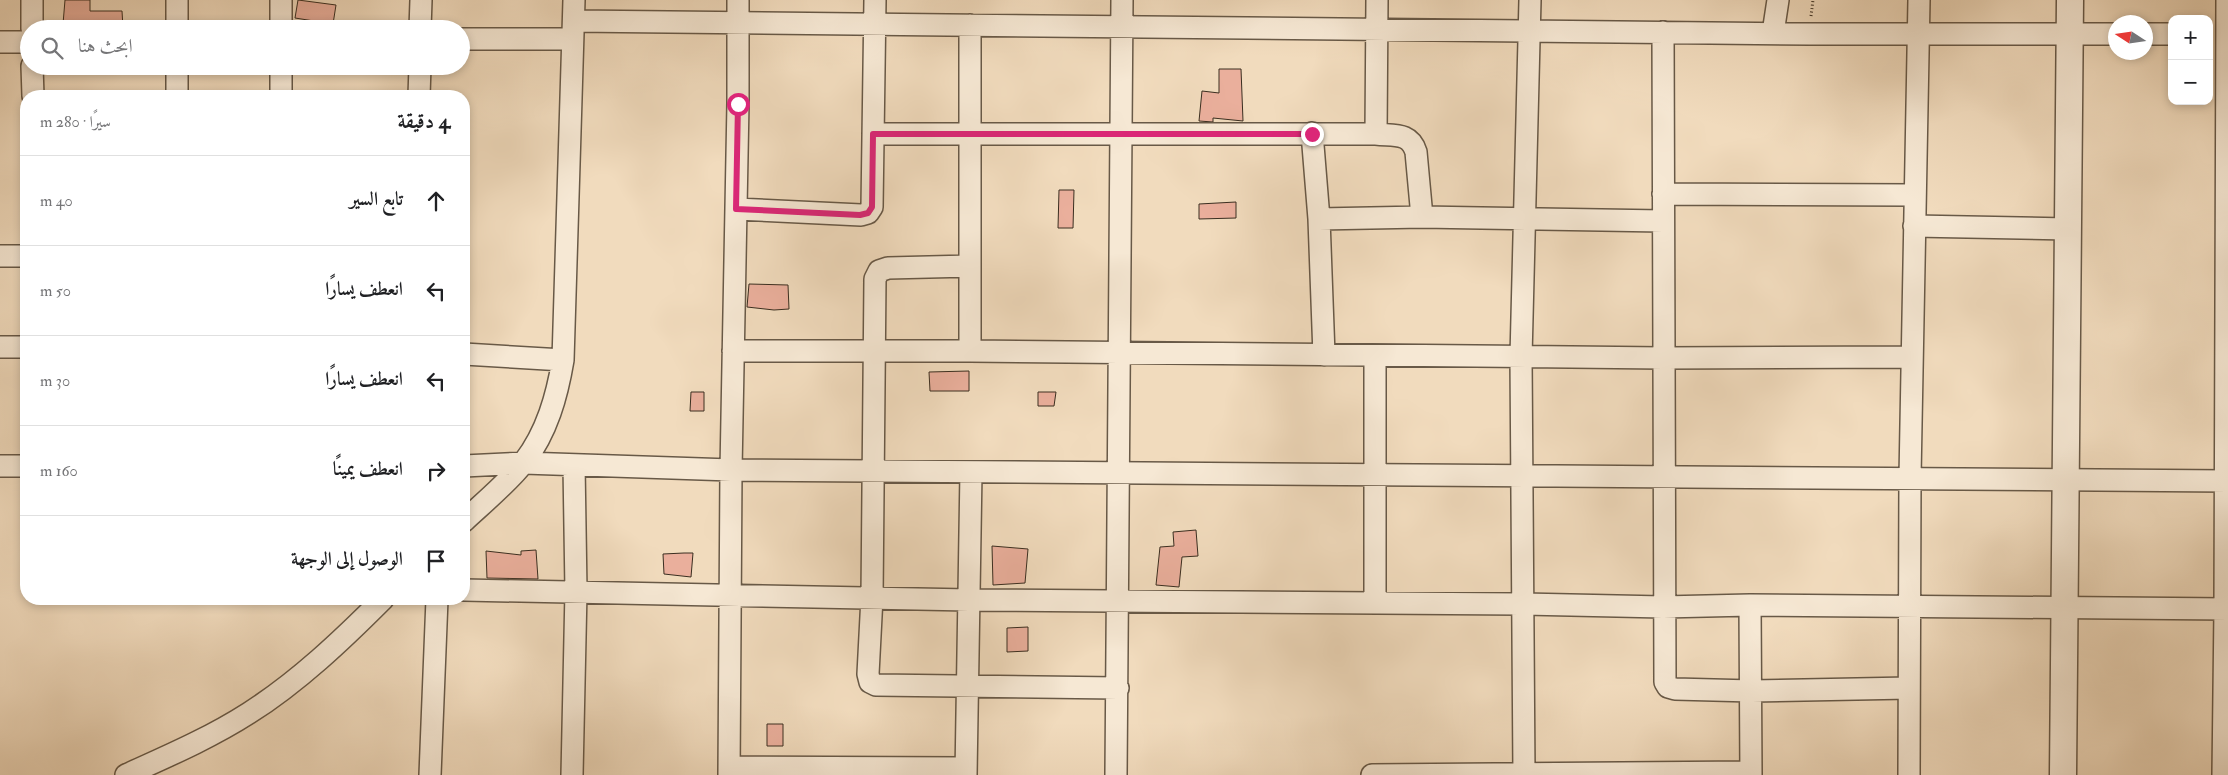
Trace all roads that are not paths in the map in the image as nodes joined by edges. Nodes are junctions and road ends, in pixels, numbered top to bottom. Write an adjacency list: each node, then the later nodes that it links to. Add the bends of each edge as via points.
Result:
1 (32, 0): 14 (street)
2 (176, 0): 15 (street)
3 (281, 0): 16 (street)
4 (421, 0): 17 (street)
5 (738, 0): 19 (street)
6 (875, 0): 20 (street)
7 (1122, 0): 22 (street)
8 (1378, 0): 23 (street)
9 (1530, 0): 24 (street)
10 (1778, 0): 26 (street)
11 (1919, 0): 27 (street)
12 (2070, 0): 28 (street)
13 (2227, 0): 32 (street)
14 (32, 20)
15 (177, 20)
16 (281, 20)
17 (420, 20)
18 (573, 20): 19 (street); 33 (street); 74 (street)
19 (737, 23): 20 (street); 51 (street)
20 (874, 24): 21 (street); 45 (street)
21 (970, 25): 22 (street); 46 (street)
22 (1122, 27): 23 (street); 44 (street)
23 (1377, 30): 24 (street); 48 (street)
24 (1530, 31): 25 (street); 53 (street)
25 (1663, 32): 26 (street); 49 (street)
26 (1773, 33): 27 (street)
27 (1919, 34): 28 (street); 50 (street)
28 (2069, 34): 29 (street); 57 (street)
29 (2108, 34)
30 (2153, 34): 31 (street)
31 (2168, 34)
32 (2221, 34): 58 (street)
33 (470, 37)
34 (0, 42): 35 (street)
35 (20, 42)
36 (32, 75): 40 (street)
37 (177, 75): 41 (street)
38 (281, 75): 42 (street)
39 (420, 75): 43 (street)
40 (32, 90)
41 (177, 90)
42 (281, 90)
43 (420, 90)
44 (1121, 133): 46 (street); 47 (street); 67 (street)
45 (873, 134): 46 (street); 51 (street, via 872,207 868,213)
46 (970, 134): 61 (street)
47 (1312, 134): 48 (street); 54 (street)
48 (1376, 134): 52 (street, via 1408,138 1414,143)
49 (1663, 194): 50 (street); 55 (street)
50 (1914, 195): 56 (street)
51 (736, 209): 65 (street)
52 (1422, 217): 53 (street); 54 (street)
53 (1525, 218): 55 (street); 71 (street)
54 (1318, 219): 69 (street)
55 (1663, 221): 72 (street)
56 (1914, 226): 57 (street); 73 (street)
57 (2068, 229): 89 (street)
58 (2227, 231): 75 (street)
59 (0, 256): 60 (street)
60 (20, 256)
61 (970, 266): 64 (street, via 888,268 880,271 875,279); 66 (street)
62 (0, 347): 63 (street)
63 (20, 347)
64 (875, 350): 65 (street); 66 (street); 82 (street)
65 (733, 351): 81 (street)
66 (970, 351): 67 (street)
67 (1120, 352): 69 (street); 84 (street)
68 (470, 354): 74 (street)
69 (1324, 355): 70 (street)
70 (1376, 356): 71 (street); 85 (street)
71 (1520, 357): 72 (street); 86 (street)
72 (1663, 358): 73 (street); 87 (street)
73 (1912, 358): 88 (street)
74 (563, 360): 76 (street, via 557,395 545,426)
75 (2227, 365): 90 (street)
76 (524, 463): 77 (street); 80 (street); 91 (street)
77 (574, 465): 81 (street); 93 (street)
78 (0, 466): 79 (street)
79 (20, 466)
80 (470, 466)
81 (731, 470): 82 (street); 94 (street)
82 (874, 471): 83 (street); 95 (street)
83 (971, 472): 84 (street); 96 (street)
84 (1118, 473): 85 (street); 97 (street)
85 (1375, 474): 86 (street); 98 (street)
86 (1520, 474): 87 (street); 99 (street)
87 (1664, 476): 88 (street); 104 (street)
88 (1910, 477): 89 (street); 105 (street)
89 (2066, 478): 90 (street); 103 (street)
90 (2227, 481): 106 (street)
91 (470, 515)
92 (470, 590): 93 (street)
93 (576, 591): 94 (street); 119 (street)
94 (730, 595): 95 (street); 112 (street)
95 (872, 597): 96 (street); 107 (street, via 870,682 876,685)
96 (969, 600): 97 (street); 107 (street)
97 (1118, 601): 98 (street); 108 (street)
98 (1375, 602): 99 (street)
99 (1521, 604): 104 (street); 114 (street)
100 (377, 605): 117 (street, via 301,673 250,712 196,744)
101 (437, 605): 118 (street)
102 (1750, 605): 104 (street); 105 (street); 110 (street)
103 (2063, 606): 105 (street); 106 (street); 123 (street)
104 (1664, 607): 110 (street, via 1665,682 1668,688)
105 (1909, 607): 109 (street)
106 (2227, 609): 111 (street)
107 (967, 686): 108 (street); 113 (street)
108 (1118, 688): 120 (street)
109 (1909, 688): 110 (street); 122 (street)
110 (1752, 690): 116 (street)
111 (2226, 693): 124 (street)
112 (729, 771): 113 (street)
113 (965, 771)
114 (1524, 774): 115 (street); 121 (street)
115 (1664, 774): 116 (street)
116 (1751, 774)
117 (126, 775)
118 (430, 775)
119 (572, 775)
120 (1116, 775)
121 (1372, 775)
122 (1909, 775)
123 (2063, 775)
124 (2222, 775)

